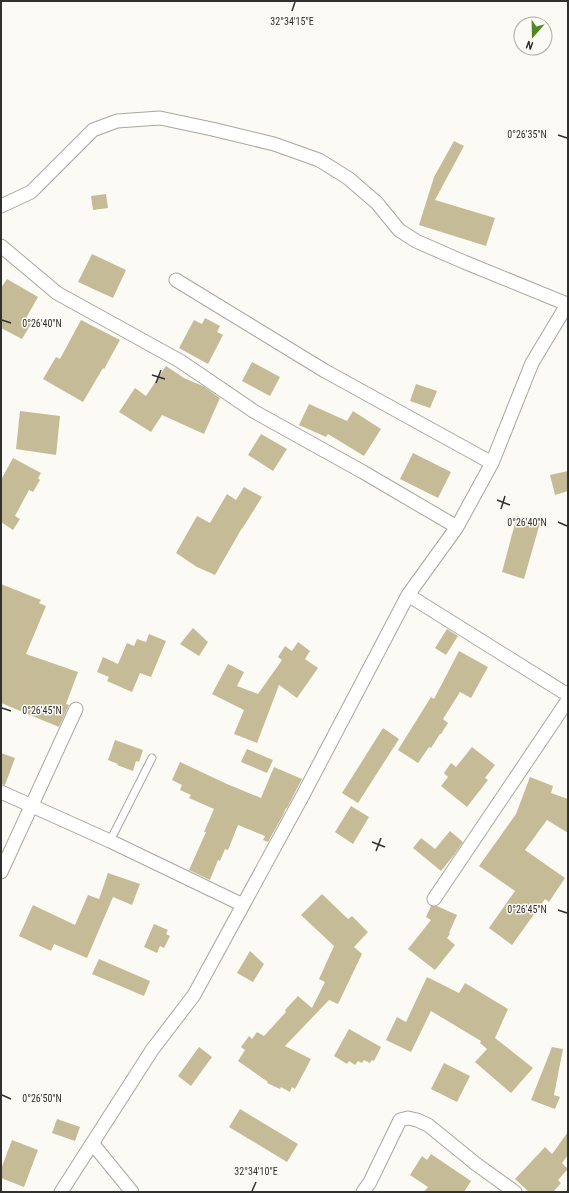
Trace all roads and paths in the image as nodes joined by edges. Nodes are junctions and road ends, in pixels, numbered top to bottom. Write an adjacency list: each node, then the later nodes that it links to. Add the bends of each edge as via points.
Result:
1 (1, 206): 4 (street, via 31,192 93,130 117,121 160,118 274,144 319,160 348,178 378,202 399,230 416,241)
2 (1, 246): 6 (street, via 57,293 180,361 255,412)
3 (176, 280): 5 (street, via 325,371)
4 (568, 303): 5 (street, via 532,363)
5 (492, 463): 6 (street)
6 (457, 527): 7 (street)
7 (408, 595): 8 (street); 17 (street, via 307,788)
8 (568, 695)
9 (568, 700): 16 (street)
10 (76, 709): 13 (street)
11 (152, 758): 14 (lane)
12 (1, 792): 13 (street)
13 (31, 806): 14 (street); 15 (street)
14 (110, 841): 17 (street)
15 (1, 872)
16 (434, 899)
17 (242, 905): 18 (street, via 194,995 152,1050)
18 (92, 1144): 19 (street); 20 (street)
19 (61, 1192)
20 (132, 1192)
21 (363, 1192): 22 (street, via 400,1120 408,1118 428,1125)
22 (515, 1192)

